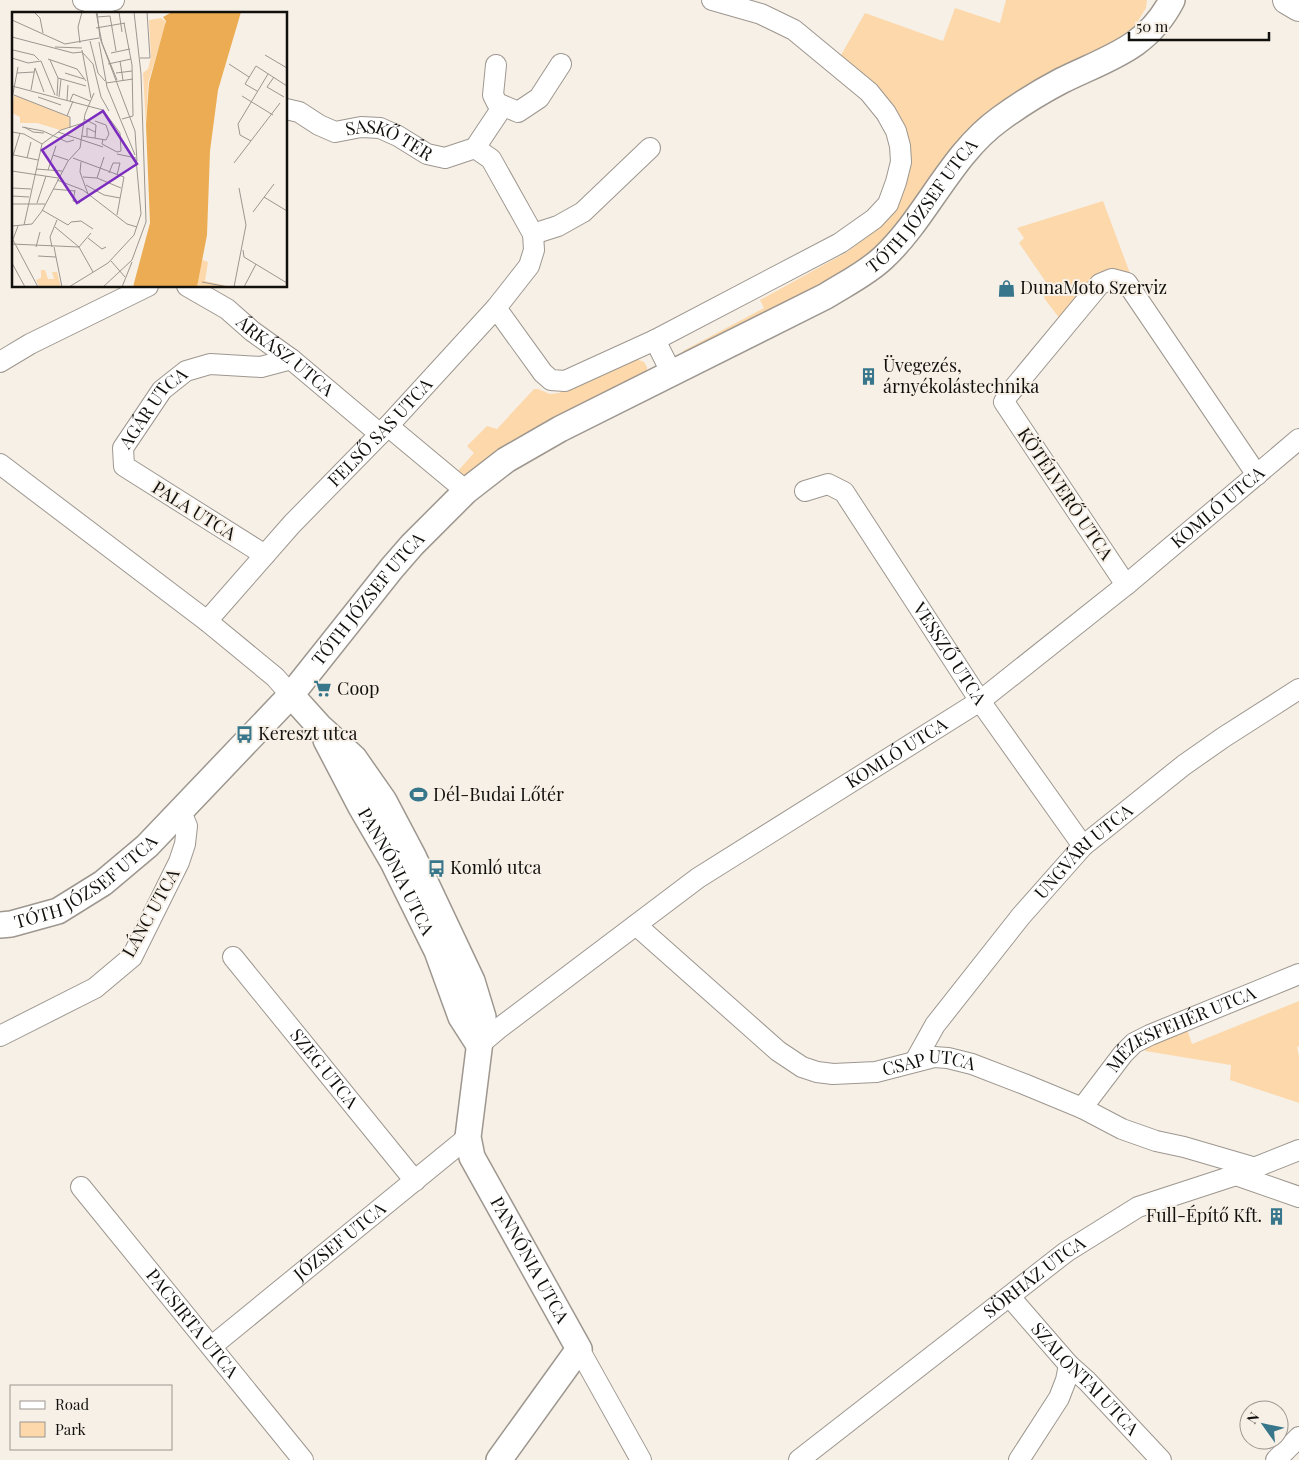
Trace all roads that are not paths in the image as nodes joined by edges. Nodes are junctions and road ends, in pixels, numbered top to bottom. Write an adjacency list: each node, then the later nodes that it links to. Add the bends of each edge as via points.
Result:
1 (83, 0): 2 (street, via 94,4)
2 (114, 0)
3 (712, 0): 17 (street, TÓTH JÓZSEF UTCA, via 761,14 794,30 855,80 886,113 896,131 901,162 888,204 874,219 840,243)
4 (1288, 0): 6 (main road)
5 (1163, 7): 20 (street, TÓTH JÓZSEF UTCA, via 1143,38 1129,49 1060,82 999,120 977,138 902,237 864,273 826,296)
6 (1299, 7)
7 (561, 64): 9 (street, via 539,98 518,112)
8 (496, 65): 9 (street, via 493,95)
9 (503, 106): 11 (street)
10 (288, 109): 11 (street, SASKŐ TÉR, via 335,132 361,127 380,128 427,154 445,158)
11 (475, 148): 13 (street, via 491,159)
12 (650, 148): 13 (street, via 583,212 558,226)
13 (533, 234): 16 (street, FELSŐ SAS UTCA, via 534,250 529,266)
14 (144, 288): 19 (street)
15 (190, 288): 18 (street, ÁRKÁSZ UTCA, via 227,309)
16 (496, 308): 17 (street, TÓTH JÓZSEF UTCA, via 551,380 565,381); 21 (street, FELSŐ SAS UTCA)
17 (655, 340): 20 (street)
18 (291, 359): 21 (street, ÁRKÁSZ UTCA); 23 (street, AGÁR UTCA, via 262,367 210,364 186,371 162,390 123,448)
19 (0, 362)
20 (672, 374): 26 (street, TÓTH JÓZSEF UTCA, via 536,442)
21 (384, 430): 26 (street, ÁRKÁSZ UTCA); 28 (street, FELSŐ SAS UTCA)
22 (1299, 439): 25 (street, KOMLÓ UTCA)
23 (124, 466): 28 (street, PALA UTCA)
24 (1, 471): 30 (street)
25 (1257, 476): 29 (street, KOMLÓ UTCA); 29 (street, KÖTÉLVERŐ UTCA, via 1127,283 1112,279 1100,284 1004,402)
26 (466, 491): 32 (street, TÓTH JÓZSEF UTCA, via 392,568)
27 (805, 491): 33 (street, VESSZŐ UTCA, via 828,484 844,492)
28 (265, 555): 30 (street, FELSŐ SAS UTCA)
29 (1126, 585): 33 (street, KOMLÓ UTCA)
30 (208, 622): 32 (street)
31 (1299, 689): 35 (street, UNGVÁRI UTCA, via 1184,765)
32 (291, 695): 34 (street, TÓTH JÓZSEF UTCA); 41 (street, PANNÓNIA UTCA, via 319,726 360,807 393,862 437,952 461,1017)
33 (980, 701): 35 (street, VESSZŐ UTCA); 37 (street, KOMLÓ UTCA, via 698,878)
34 (181, 812): 36 (street, TÓTH JÓZSEF UTCA, via 103,883 58,911); 40 (street, LÁNC UTCA, via 187,826 179,862 132,957 95,988)
35 (1083, 846): 42 (street, UNGVÁRI UTCA, via 1021,916 941,1018)
36 (0, 925)
37 (636, 925): 41 (street, KOMLÓ UTCA); 42 (street, CSAP UTCA, via 778,1051 802,1067 817,1072 855,1074)
38 (233, 957): 48 (street, SZEG UTCA)
39 (1299, 974): 43 (street, MÉZESFEHÉR UTCA, via 1134,1043)
40 (0, 1036)
41 (479, 1045): 44 (street, PANNÓNIA UTCA)
42 (915, 1061): 43 (street, CSAP UTCA, via 934,1057 972,1064)
43 (1082, 1108): 46 (street, CSAP UTCA, via 1122,1129 1156,1141)
44 (468, 1137): 48 (street, JÓZSEF UTCA); 53 (street, PANNÓNIA UTCA, via 472,1157)
45 (1299, 1150): 46 (street, SÖRHÁZ UTCA)
46 (1256, 1168): 47 (street, SÖRHÁZ UTCA)
47 (1236, 1175): 50 (street); 51 (street, SÖRHÁZ UTCA, via 1138,1207 1066,1252)
48 (415, 1181): 52 (street, JÓZSEF UTCA)
49 (81, 1187): 52 (street, PACSIRTA UTCA)
50 (1299, 1197)
51 (1010, 1297): 54 (street, SZALONTAI UTCA); 59 (street, SÖRHÁZ UTCA)
52 (212, 1346): 56 (street, PACSIRTA UTCA)
53 (579, 1349): 57 (street); 58 (street, PANNÓNIA UTCA)
54 (1069, 1365): 60 (street, via 1058,1398); 61 (street, SZALONTAI UTCA)
55 (1299, 1437): 62 (street)
56 (303, 1460)
57 (499, 1460)
58 (641, 1460)
59 (799, 1460)
60 (1019, 1460)
61 (1161, 1460)
62 (1276, 1460)

